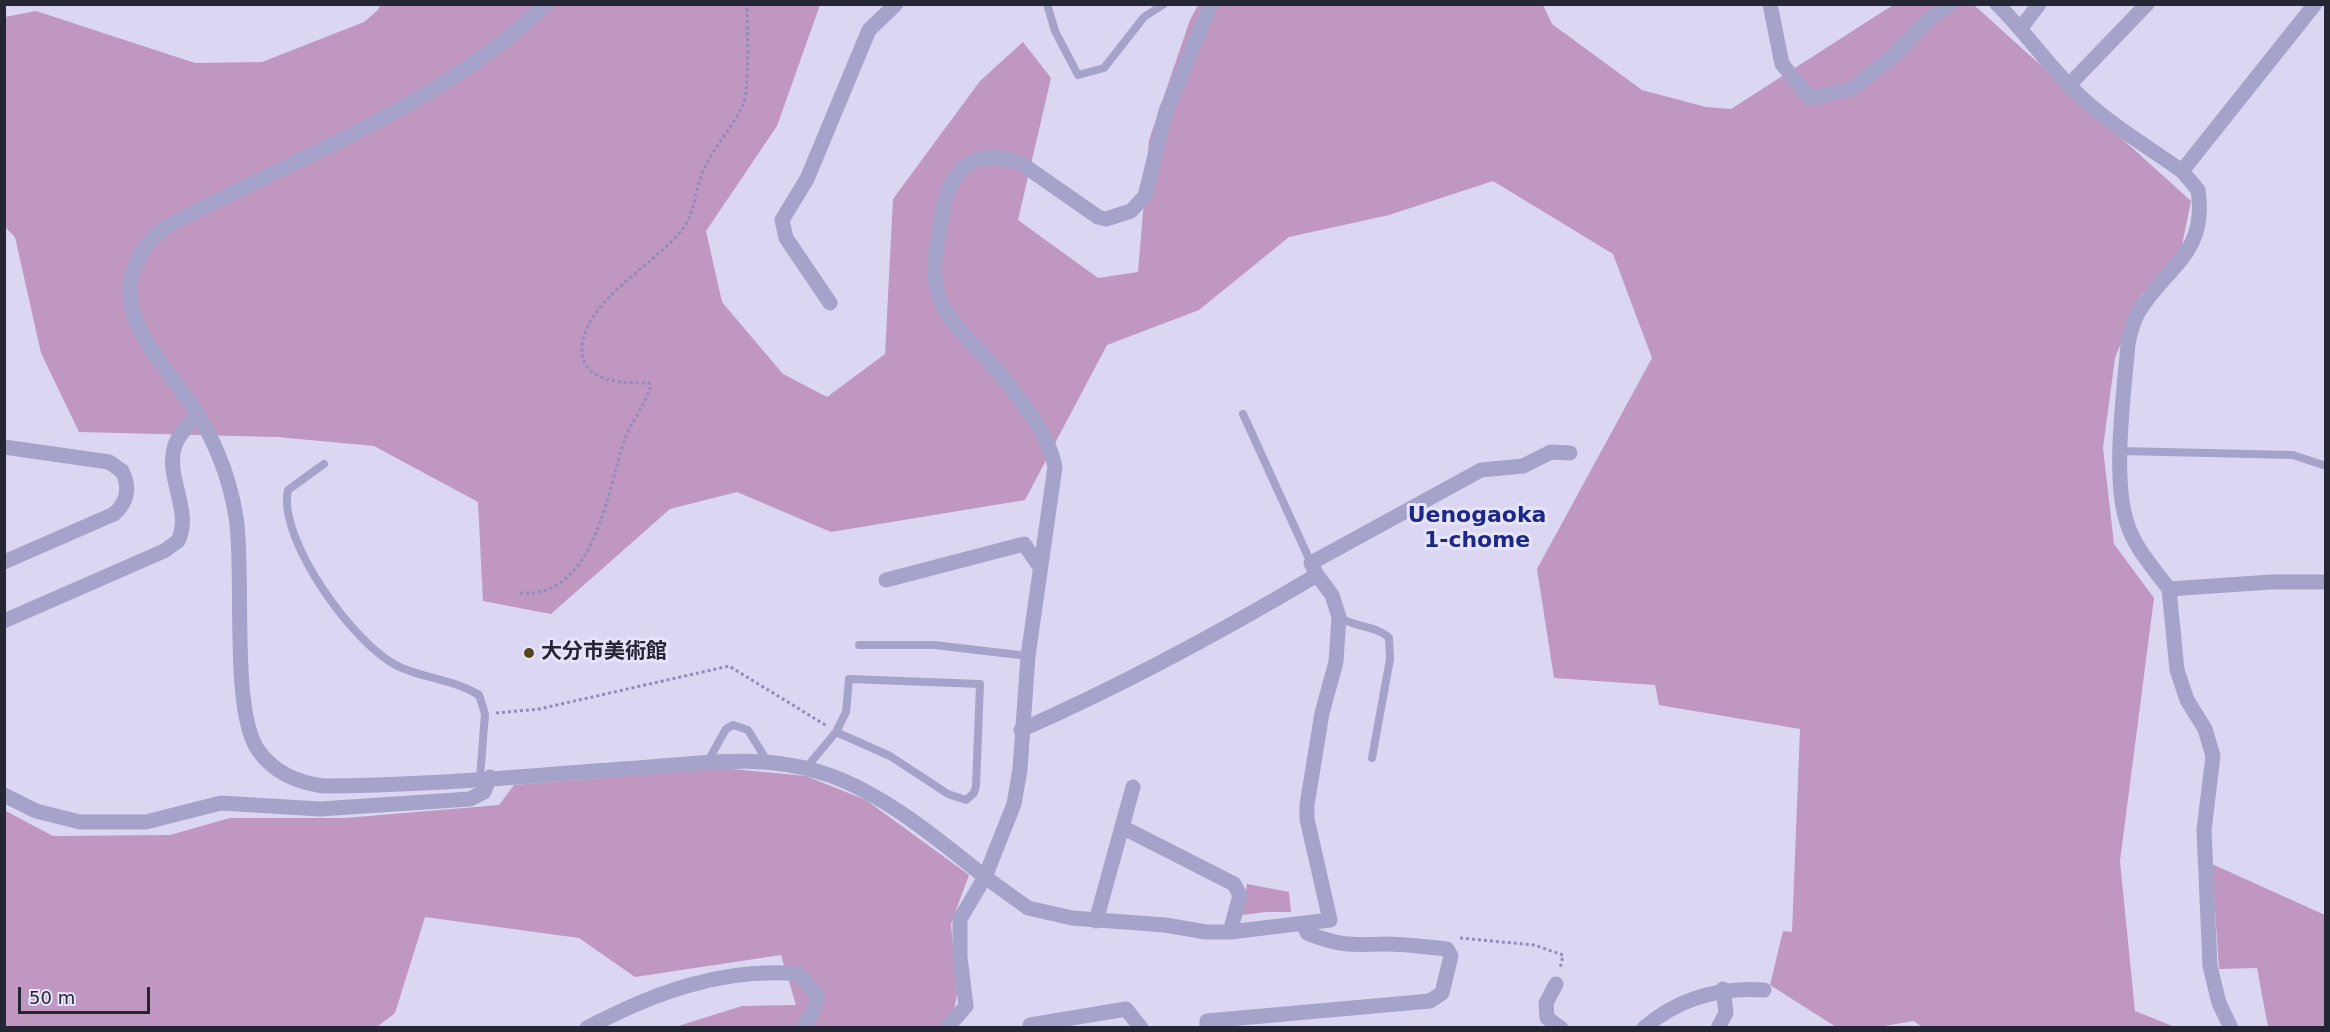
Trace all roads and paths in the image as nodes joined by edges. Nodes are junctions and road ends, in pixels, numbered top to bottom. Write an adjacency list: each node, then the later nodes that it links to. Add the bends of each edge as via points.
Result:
1 (546, 4): 18 (street, via 454,78 164,228 146,245 133,273 130,291 134,314 151,348)
2 (747, 4): 30 (path, via 744,103 702,174 695,206 682,231 630,277 591,319 585,334 583,360 595,374 604,380 651,385 625,439 609,501 593,540 565,579 548,591)
3 (896, 4): 16 (street, via 869,30 807,179 782,220 786,238)
4 (1047, 4): 5 (lane, via 1055,31 1078,75 1104,68 1144,17)
5 (1164, 4)
6 (1211, 4): 25 (street, via 1166,111 1145,195 1131,211 1106,219 1098,217 1008,158 992,157 964,166 947,191 934,274 938,292 966,338 1000,374 1053,454 1055,467)
7 (1770, 4): 8 (street, via 1782,64 1810,98 1851,89)
8 (1950, 4)
9 (1997, 4): 13 (street)
10 (2039, 4): 13 (street)
11 (2147, 4): 14 (street)
12 (2315, 4): 15 (street)
13 (2021, 28): 14 (street)
14 (2069, 85): 15 (street, via 2081,98)
15 (2182, 171): 20 (street, via 2198,190 2196,230 2186,256 2143,306 2133,324 2128,344)
16 (830, 303)
17 (1243, 414): 26 (lane)
18 (198, 415): 32 (street, via 179,438 174,452 183,519 178,541 164,551); 42 (street, via 220,459 236,513 245,703 248,726 258,750 281,773 323,786)
19 (4, 447): 24 (street, via 109,462 122,471 127,489 126,499 114,514)
20 (2121, 451): 23 (lane, via 2293,455); 29 (street, via 2121,490 2127,524)
21 (1570, 453): 26 (street, via 1551,452 1522,466 1481,470)
22 (324, 464): 35 (lane, via 288,490 285,503 290,524 320,587 356,632 385,657 401,668 464,686 479,695)
23 (2325, 466)
24 (4, 562)
25 (1040, 567): 27 (street, via 1024,544); 34 (street)
26 (1314, 569): 31 (street, via 1332,595); 36 (street, via 1255,612)
27 (886, 580)
28 (2325, 582): 29 (street)
29 (2169, 589): 62 (street, via 2177,670 2187,700 2205,729 2213,756 2204,830 2209,955 2216,993)
30 (520, 593)
31 (1339, 617): 38 (lane, via 1355,626 1381,630 1389,638 1390,659); 48 (street, via 1336,662 1322,713 1307,806 1330,920)
32 (4, 621)
33 (859, 645): 34 (lane, via 934,645)
34 (1028, 656): 36 (street)
35 (485, 714): 37 (path, via 538,709 729,666); 42 (lane)
36 (1021, 730): 46 (street, via 1014,804)
37 (836, 732): 37 (lane, via 890,756 948,794 966,800 976,786 980,684 849,679 846,712); 41 (lane)
38 (1372, 759)
39 (708, 761): 40 (street); 40 (lane, via 726,729 733,725 748,730); 42 (street)
40 (770, 764): 41 (street)
41 (806, 768): 46 (street, via 853,784 875,797)
42 (485, 777): 44 (street, via 484,792 470,799 320,809 221,804 146,822 66,819 36,811)
43 (1133, 787): 45 (street)
44 (4, 795)
45 (1122, 827): 47 (street); 49 (street, via 1234,884 1240,895)
46 (985, 877): 47 (street, via 1028,908); 56 (street, via 960,919 966,1006)
47 (1096, 921): 49 (street)
48 (1304, 924): 49 (street); 58 (street, via 1307,933 1343,945 1447,949 1451,956 1442,993 1430,1001 1207,1021)
49 (1230, 933)
50 (1556, 984): 59 (street, via 1546,1003 1547,1018)
51 (1723, 989): 52 (street); 60 (street, via 1684,1003); 61 (street, via 1726,1013)
52 (1764, 990)
53 (1029, 1024): 57 (street, via 1126,1009)
54 (587, 1028): 55 (street, via 620,1010 684,985 770,971 799,974 817,996 813,1012)
55 (802, 1028)
56 (947, 1028)
57 (1142, 1028)
58 (1207, 1028)
59 (1561, 1028)
60 (1644, 1028)
61 (1718, 1028)
62 (2231, 1028)

